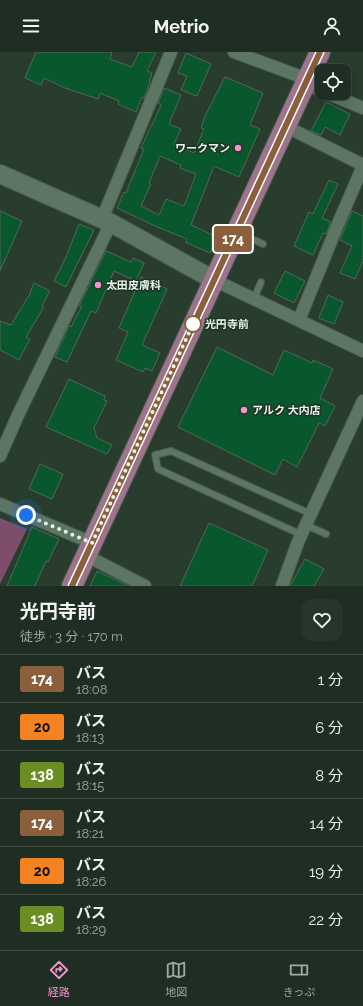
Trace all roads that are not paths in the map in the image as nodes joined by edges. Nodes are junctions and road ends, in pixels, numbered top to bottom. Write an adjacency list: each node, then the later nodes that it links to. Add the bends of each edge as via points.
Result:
1 (171, 52): 10 (street)
2 (234, 52): 4 (street)
3 (320, 52): 4 (main road)
4 (311, 85): 7 (main road)
5 (344, 100): 6 (street)
6 (363, 108)
7 (285, 126): 8 (street); 11 (main road)
8 (363, 165): 16 (street)
9 (0, 174): 10 (street)
10 (106, 221): 13 (street); 19 (street)
11 (236, 232): 12 (lane); 13 (main road)
12 (263, 244)
13 (214, 280): 15 (street); 23 (main road)
14 (261, 282): 15 (lane)
15 (254, 299): 16 (street)
16 (299, 320): 17 (street)
17 (363, 351)
18 (363, 401): 21 (street)
19 (0, 456)
20 (0, 504): 23 (street)
21 (306, 525): 21 (lane, via 158,469 155,455 171,451); 22 (lane); 26 (street)
22 (326, 534)
23 (90, 550): 24 (main road); 25 (street)
24 (72, 586)
25 (145, 586)
26 (282, 586)

